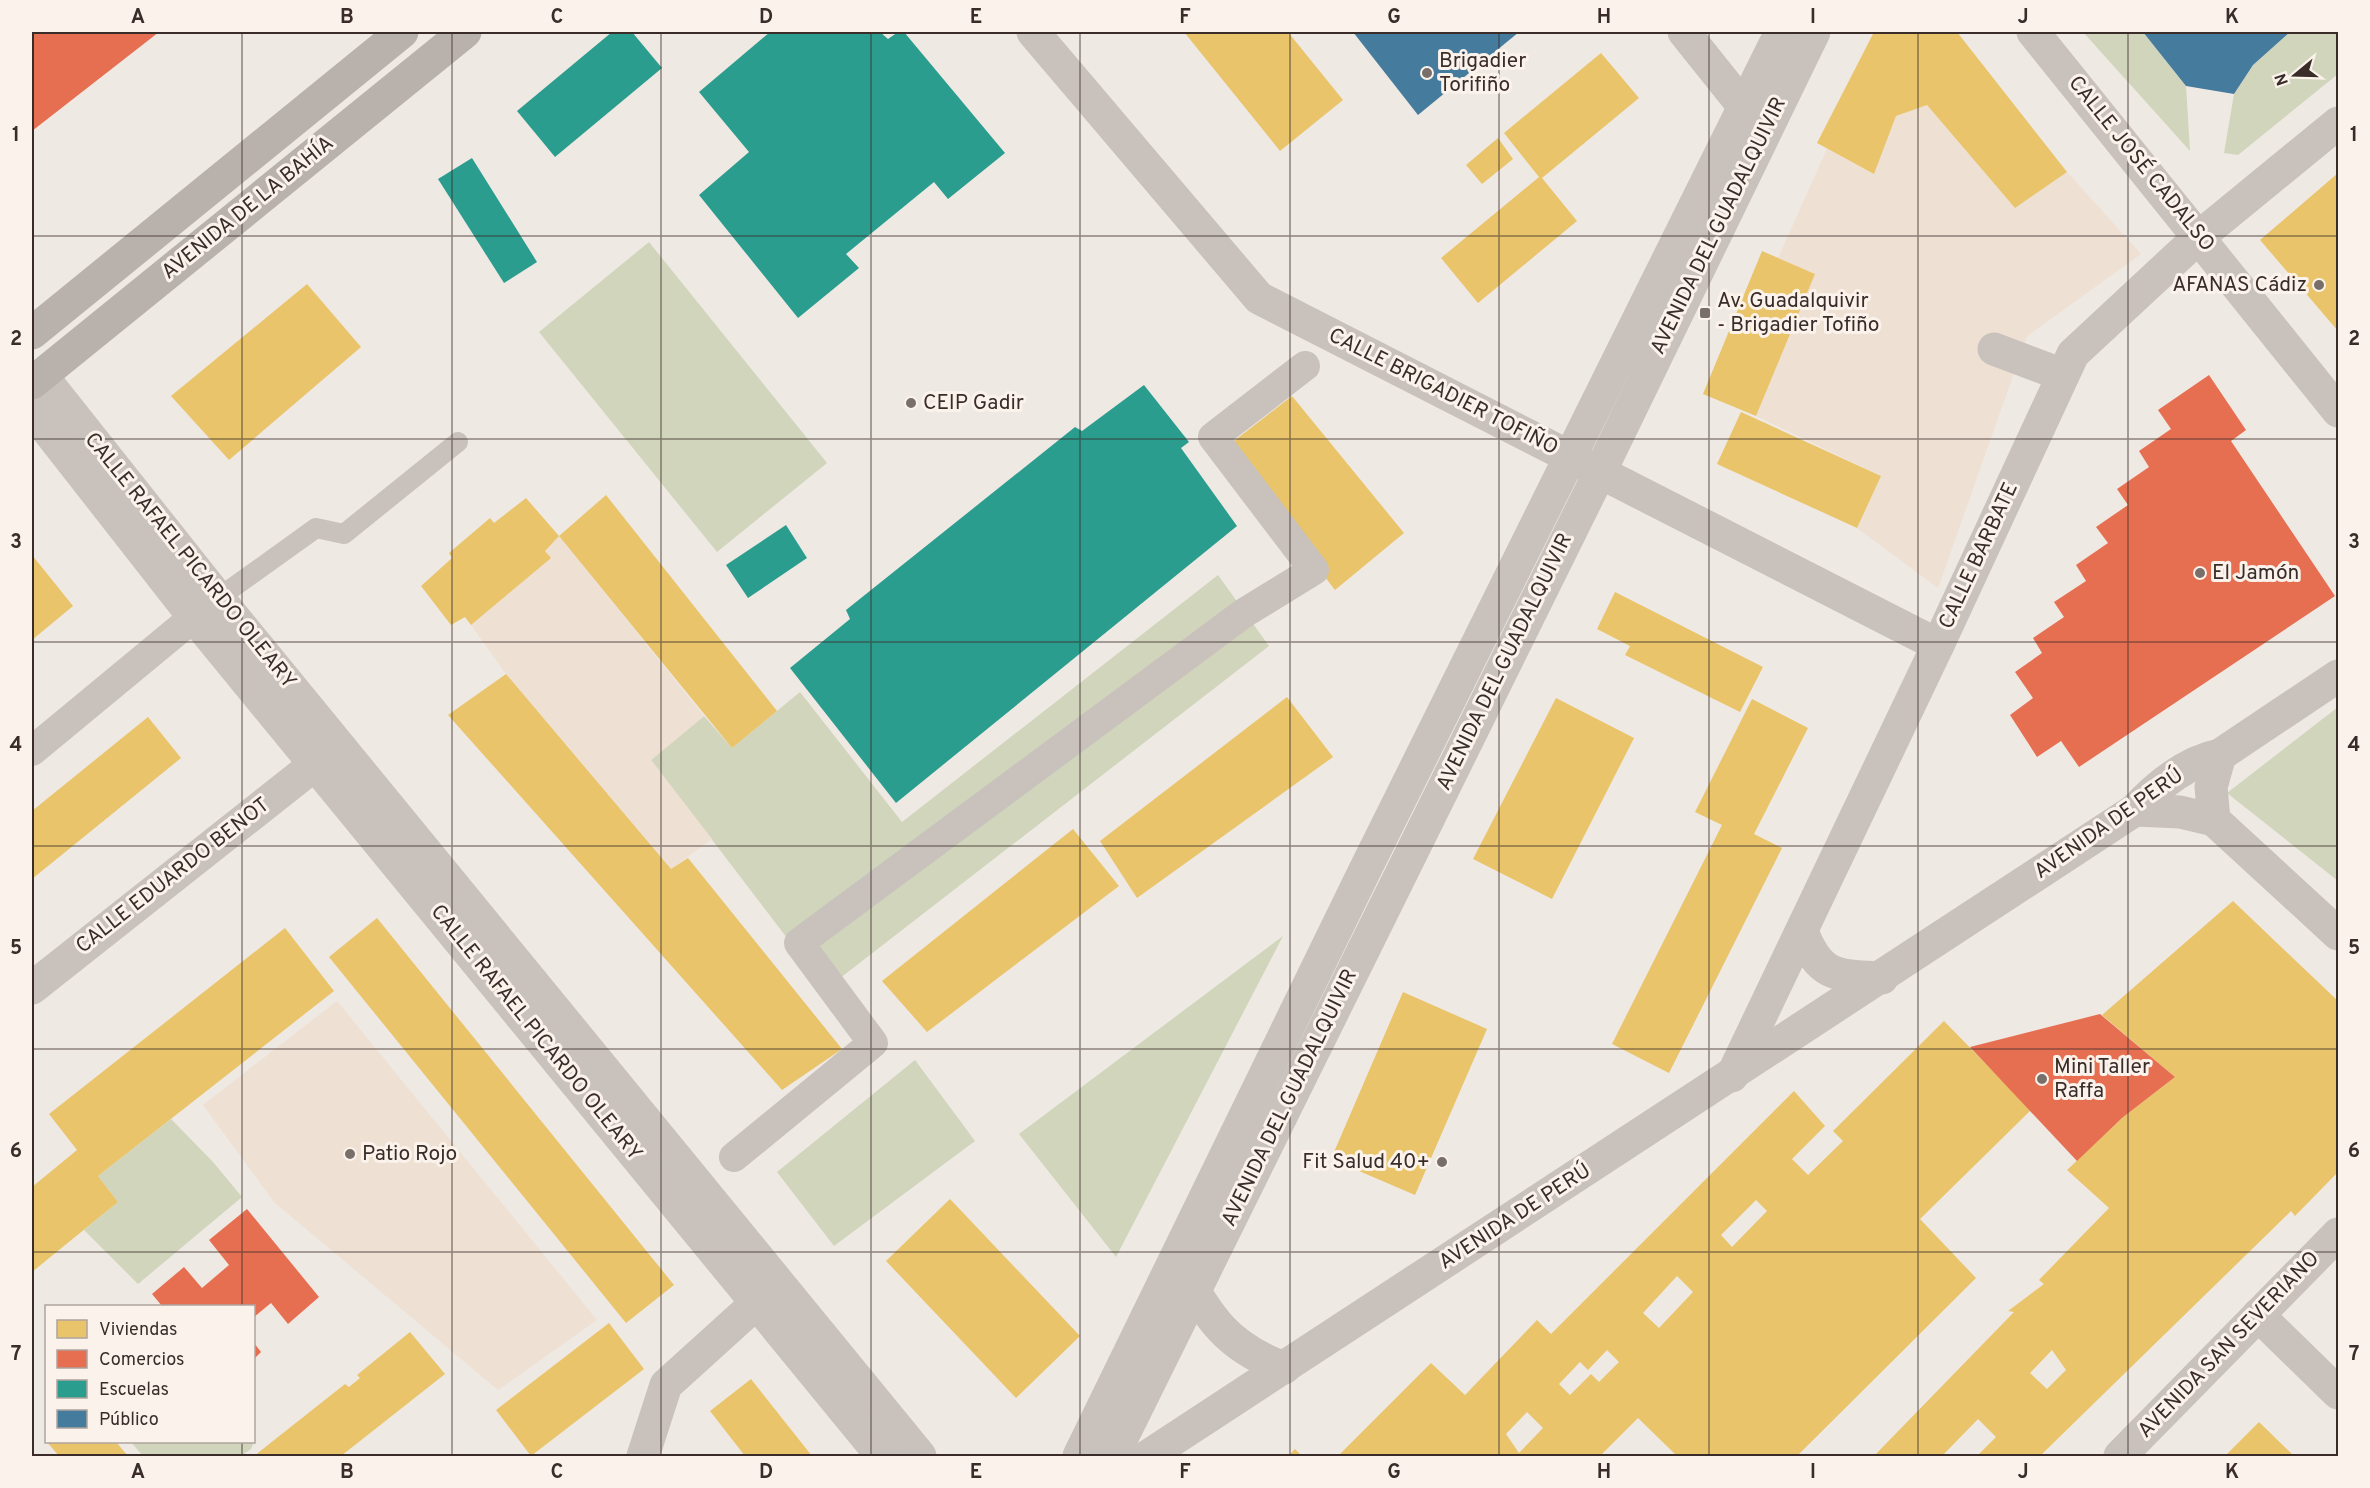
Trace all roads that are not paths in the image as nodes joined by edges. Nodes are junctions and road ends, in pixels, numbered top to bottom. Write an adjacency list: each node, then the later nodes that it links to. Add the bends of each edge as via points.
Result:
1 (402, 32): 11 (main road, AVENIDA DE LA BAHÍA)
2 (465, 32): 15 (main road, AVENIDA DE LA BAHÍA)
3 (1033, 32): 19 (street, CALLE BRIGADIER TOFIÑO, via 1260,298)
4 (1684, 32): 8 (street)
5 (1781, 32): 8 (street, AVENIDA DEL GUADALQUIVIR)
6 (1814, 32): 20 (street, AVENIDA DEL GUADALQUIVIR)
7 (2033, 32): 10 (street, CALLE JOSÉ CADALSO)
8 (1744, 107): 19 (street, AVENIDA DEL GUADALQUIVIR)
9 (2338, 123): 10 (street, CALLE BARBATE)
10 (2200, 236): 14 (street, CALLE BARBATE, via 2073,354); 17 (street, CALLE JOSÉ CADALSO)
11 (32, 333)
12 (1994, 349): 14 (street)
13 (1305, 366): 34 (street, via 1213,437 1314,570 1244,613 799,943 873,1043)
14 (2063, 375): 22 (street, CALLE BARBATE)
15 (36, 379): 21 (street, CALLE RAFAEL PICARDO OLEARY)
16 (32, 410): 21 (street, CALLE RAFAEL PICARDO OLEARY)
17 (2338, 411)
18 (458, 442): 21 (lane, via 344,534 316,528)
19 (1570, 456): 20 (street, CALLE BRIGADIER TOFIÑO); 36 (street, AVENIDA DEL GUADALQUIVIR)
20 (1601, 470): 22 (street, CALLE BRIGADIER TOFIÑO); 37 (street, AVENIDA DEL GUADALQUIVIR)
21 (206, 608): 24 (street); 25 (street, CALLE RAFAEL PICARDO OLEARY)
22 (1938, 645): 29 (street, CALLE BARBATE)
23 (2338, 676): 26 (street, AVENIDA DE PERÚ)
24 (32, 751)
25 (327, 755): 32 (street, CALLE EDUARDO BENOT); 38 (street, CALLE RAFAEL PICARDO OLEARY)
26 (2220, 755): 27 (street, AVENIDA DE PERÚ, via 2199,759 2153,790); 28 (street, via 2211,787)
27 (2135, 810): 28 (street, via 2180,812); 31 (street, AVENIDA DE PERÚ)
28 (2214, 820): 30 (street)
29 (1802, 931): 31 (street, via 1809,950 1823,967 1842,976); 33 (street, CALLE BARBATE)
30 (2338, 934)
31 (1882, 978): 33 (street, AVENIDA DE PERÚ)
32 (32, 988)
33 (1732, 1076): 40 (street, AVENIDA DE PERÚ)
34 (734, 1157)
35 (2338, 1234): 39 (street, AVENIDA SAN SEVERIANO)
36 (1176, 1258): 37 (street); 45 (street, AVENIDA DEL GUADALQUIVIR)
37 (1195, 1292): 40 (street, via 1222,1333 1258,1358); 46 (street, AVENIDA DEL GUADALQUIVIR)
38 (767, 1294): 42 (street, via 666,1385); 43 (street, CALLE RAFAEL PICARDO OLEARY); 44 (street, CALLE RAFAEL PICARDO OLEARY)
39 (2258, 1314): 41 (street); 48 (street, AVENIDA SAN SEVERIANO)
40 (1284, 1368): 47 (street, AVENIDA DE PERÚ)
41 (2338, 1393)
42 (649, 1452)
43 (882, 1456)
44 (920, 1456)
45 (1079, 1456)
46 (1113, 1456)
47 (1148, 1456)
48 (2120, 1456)

